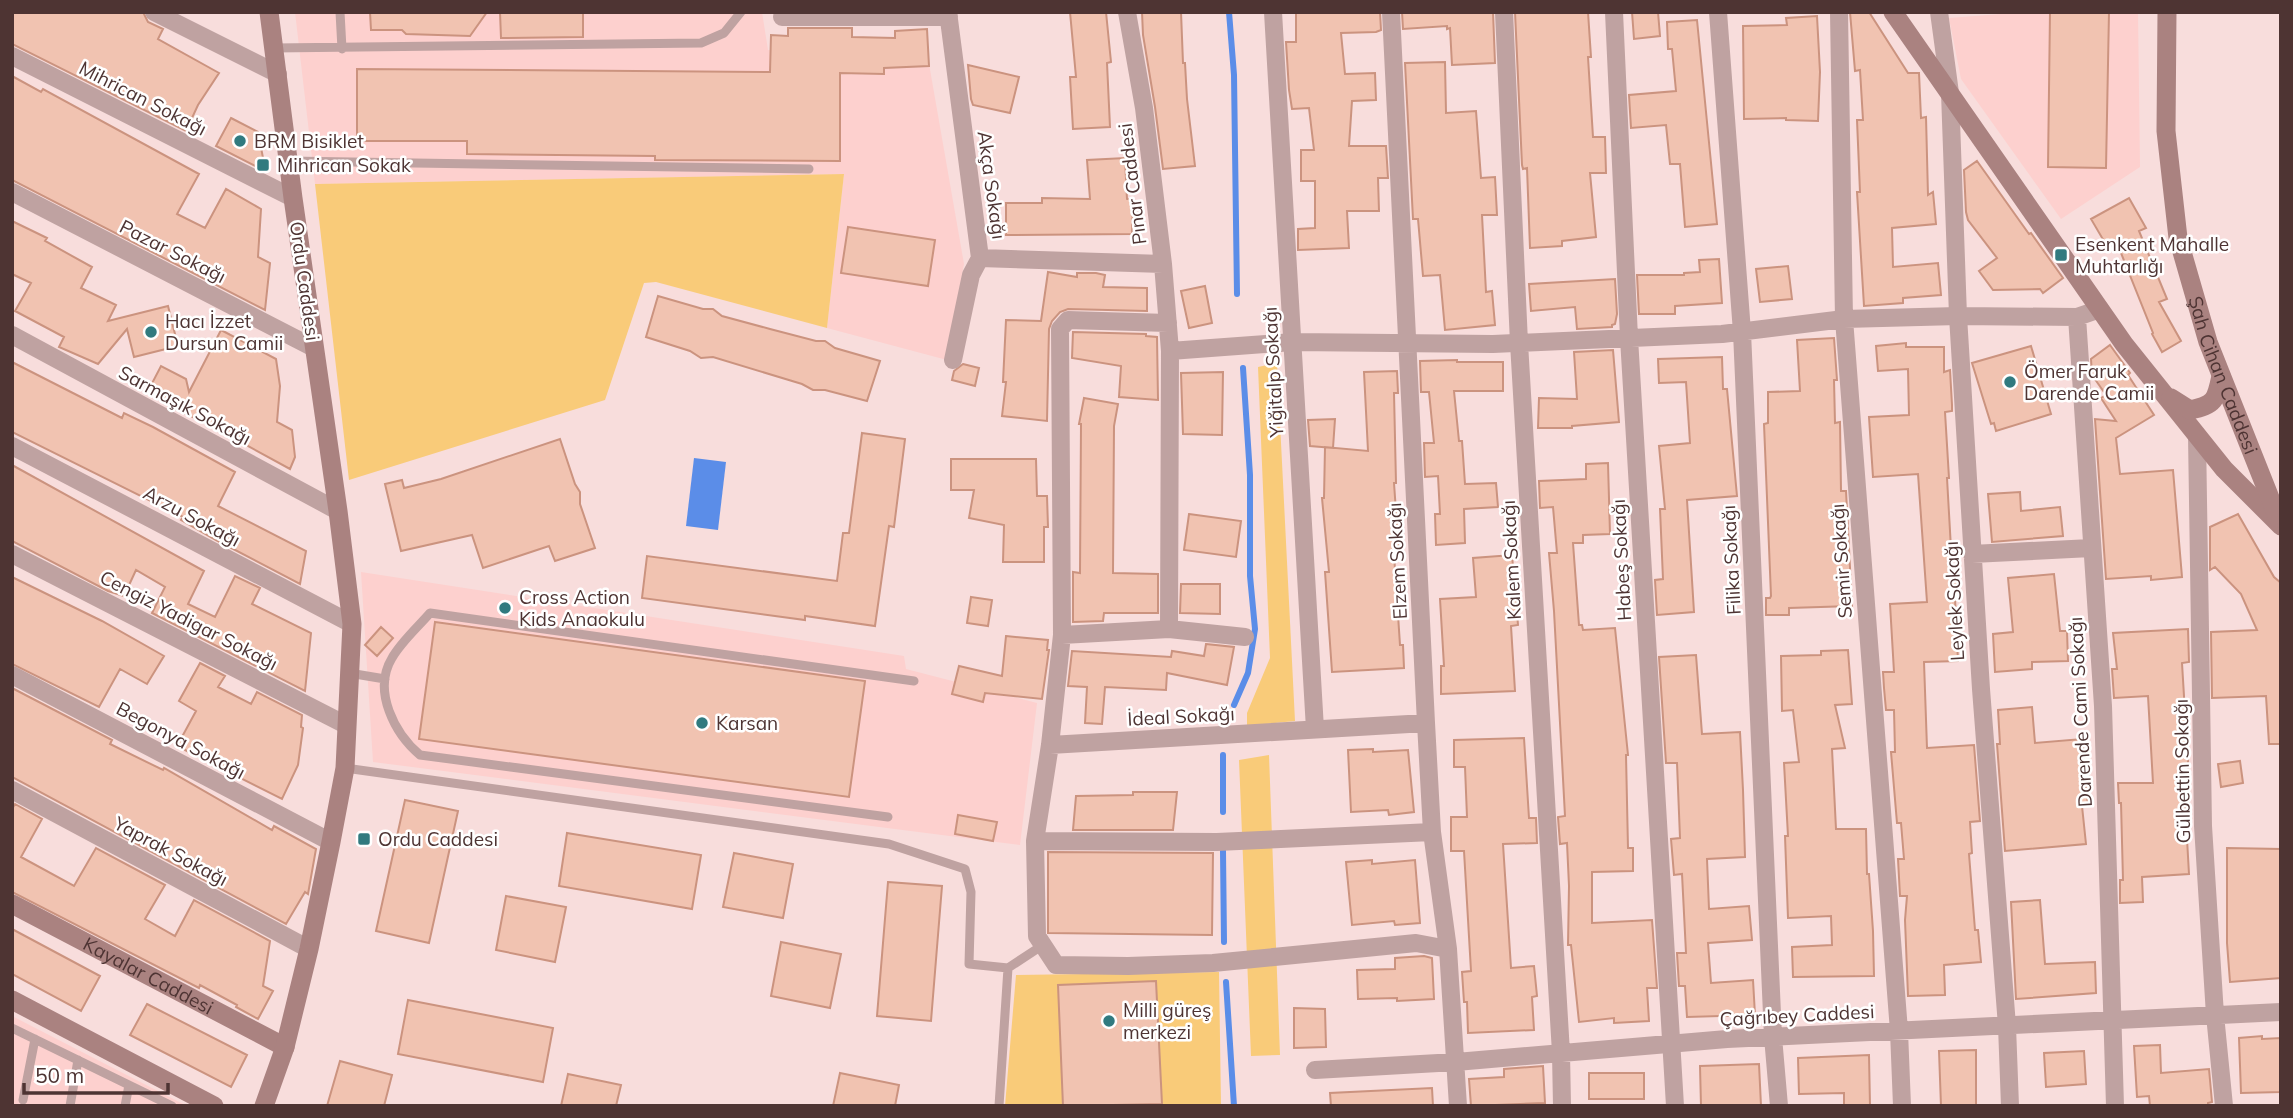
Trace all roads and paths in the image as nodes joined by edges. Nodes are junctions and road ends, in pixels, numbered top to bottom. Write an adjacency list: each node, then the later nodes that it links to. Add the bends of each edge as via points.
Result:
1 (154, 12): 20 (street)
2 (269, 12): 17 (main road, Ordu Caddesi)
3 (341, 12): 18 (lane)
4 (741, 12): 18 (lane, via 724,33 701,43)
5 (1127, 12): 27 (street, Pınar Caddesi)
6 (1273, 12): 36 (street, Yiğitalp Sokağı)
7 (1391, 12): 37 (street, Elzem Sokağı)
8 (1504, 12): 38 (street, Kalem Sokağı)
9 (1614, 12): 35 (street, Habeş Sokağı)
10 (1718, 12): 33 (street, Filika Sokağı)
11 (1839, 12): 31 (street, Semir Sokağı)
12 (1893, 12): 21 (main road)
13 (1939, 12): 21 (street, Leylek Sokağı)
14 (2167, 12): 42 (main road, Şah Cihan Caddesi, via 2166,131 2178,238)
15 (949, 15): 16 (street); 26 (street, Akça Sokağı)
16 (782, 17)
17 (274, 48): 18 (lane); 20 (main road, Ordu Caddesi)
18 (342, 49)
19 (12, 55): 25 (street, Mihrican Sokağı)
20 (278, 74): 22 (main road, Ordu Caddesi)
21 (1950, 93): 28 (main road); 29 (street, Leylek Sokağı)
22 (288, 161): 23 (lane); 25 (main road, Ordu Caddesi)
23 (809, 170)
24 (12, 191): 39 (street, Pazar Sokağı)
25 (293, 198): 39 (main road, Ordu Caddesi)
26 (980, 258): 27 (street); 41 (street, Akça Sokağı, via 971,275)
27 (1163, 264): 32 (street, Pınar Caddesi)
28 (2100, 309): 30 (street); 43 (main road)
29 (1958, 316): 30 (street); 31 (street); 50 (street, Leylek Sokağı)
30 (2077, 317): 48 (street, Darende Cami Sokağı)
31 (1844, 320): 33 (street); 80 (street, Semir Sokağı)
32 (1168, 323): 40 (street, Pınar Caddesi); 53 (street, via 1068,320 1060,329)
33 (1742, 332): 35 (street); 81 (street, Filika Sokağı)
34 (12, 335): 46 (street, Sarmaşık Sokağı)
35 (1629, 338): 38 (street); 83 (street, Habeş Sokağı)
36 (1293, 342): 37 (street); 40 (street); 61 (street, Yiğitalp Sokağı)
37 (1408, 343): 38 (street); 59 (street, Elzem Sokağı)
38 (1519, 343): 85 (street, Kalem Sokağı)
39 (314, 348): 46 (main road, Ordu Caddesi)
40 (1171, 351): 52 (street, Pınar Caddesi)
41 (953, 360)
42 (2221, 376): 43 (main road, via 2217,397 2207,407 2190,410); 47 (main road, Şah Cihan Caddesi)
43 (2164, 394): 44 (main road)
44 (2197, 435): 47 (main road); 76 (street, Gülbettin Sokağı, via 2203,826)
45 (12, 446): 51 (street, Arzu Sokağı)
46 (338, 511): 51 (main road, Ordu Caddesi)
47 (2281, 526)
48 (2091, 548): 50 (street); 77 (street, Darende Cami Sokağı, via 2103,706)
49 (12, 554): 60 (street, Cengiz Yadigar Sokağı)
50 (1972, 554): 78 (street, Leylek Sokağı)
51 (352, 624): 55 (main road, Ordu Caddesi)
52 (1169, 629): 53 (street); 54 (street)
53 (1062, 635): 62 (street)
54 (1245, 637)
55 (349, 673): 57 (lane); 60 (main road, Ordu Caddesi)
56 (12, 675): 68 (street, Begonya Sokağı)
57 (385, 679): 58 (lane, via 392,658 430,612); 65 (lane, via 393,721 420,755)
58 (914, 681)
59 (1426, 723): 61 (street, İdeal Sokağı); 66 (street, Elzem Sokağı)
60 (346, 724): 63 (main road, Ordu Caddesi)
61 (1315, 729): 62 (street, İdeal Sokağı)
62 (1050, 744): 67 (street)
63 (345, 768): 68 (main road, Ordu Caddesi); 73 (lane, via 889,844 965,869 971,892 969,964)
64 (12, 790): 71 (street, Yaprak Sokağı)
65 (888, 817)
66 (1432, 832): 67 (street, via 1217,842); 72 (street, Elzem Sokağı)
67 (1035, 841): 70 (street, via 1037,936)
68 (331, 842): 71 (main road, Ordu Caddesi)
69 (12, 904): 84 (main road, Kayalar Caddesi)
70 (1043, 945): 72 (street, via 1056,965 1128,966 1213,963 1416,943); 73 (lane)
71 (309, 949): 84 (main road, Ordu Caddesi)
72 (1448, 949): 87 (street, Elzem Sokağı)
73 (1008, 968): 97 (lane)
74 (12, 1000): 94 (main road)
75 (2281, 1012): 76 (street, Çağrıbey Caddesi)
76 (2215, 1015): 77 (street, Çağrıbey Caddesi); 105 (street, Gülbettin Sokağı)
77 (2111, 1020): 78 (street, Çağrıbey Caddesi); 104 (street, Darende Cami Sokağı)
78 (2007, 1026): 80 (street, Çağrıbey Caddesi); 103 (street, Leylek Sokağı)
79 (12, 1027): 82 (lane)
80 (1899, 1031): 81 (street, Çağrıbey Caddesi); 102 (street, Semir Sokağı)
81 (1773, 1037): 83 (street, Çağrıbey Caddesi); 101 (street, Filika Sokağı)
82 (35, 1039): 86 (lane); 90 (lane)
83 (1671, 1044): 85 (street, Çağrıbey Caddesi); 100 (street, Habeş Sokağı)
84 (285, 1047): 95 (main road, Ordu Caddesi); 96 (main road, Ordu Caddesi)
85 (1561, 1053): 87 (street, Çağrıbey Caddesi); 99 (street, Kalem Sokağı)
86 (78, 1060): 89 (lane); 91 (lane)
87 (1456, 1062): 88 (street, Çağrıbey Caddesi); 98 (street, Elzem Sokağı)
88 (1315, 1070)
89 (129, 1085): 92 (lane); 93 (lane)
90 (23, 1100)
91 (70, 1106)
92 (125, 1106)
93 (171, 1106)
94 (214, 1106)
95 (264, 1106)
96 (277, 1106)
97 (999, 1106)
98 (1458, 1106)
99 (1562, 1106)
100 (1675, 1106)
101 (1779, 1106)
102 (1902, 1106)
103 (2010, 1106)
104 (2115, 1106)
105 (2224, 1106)

